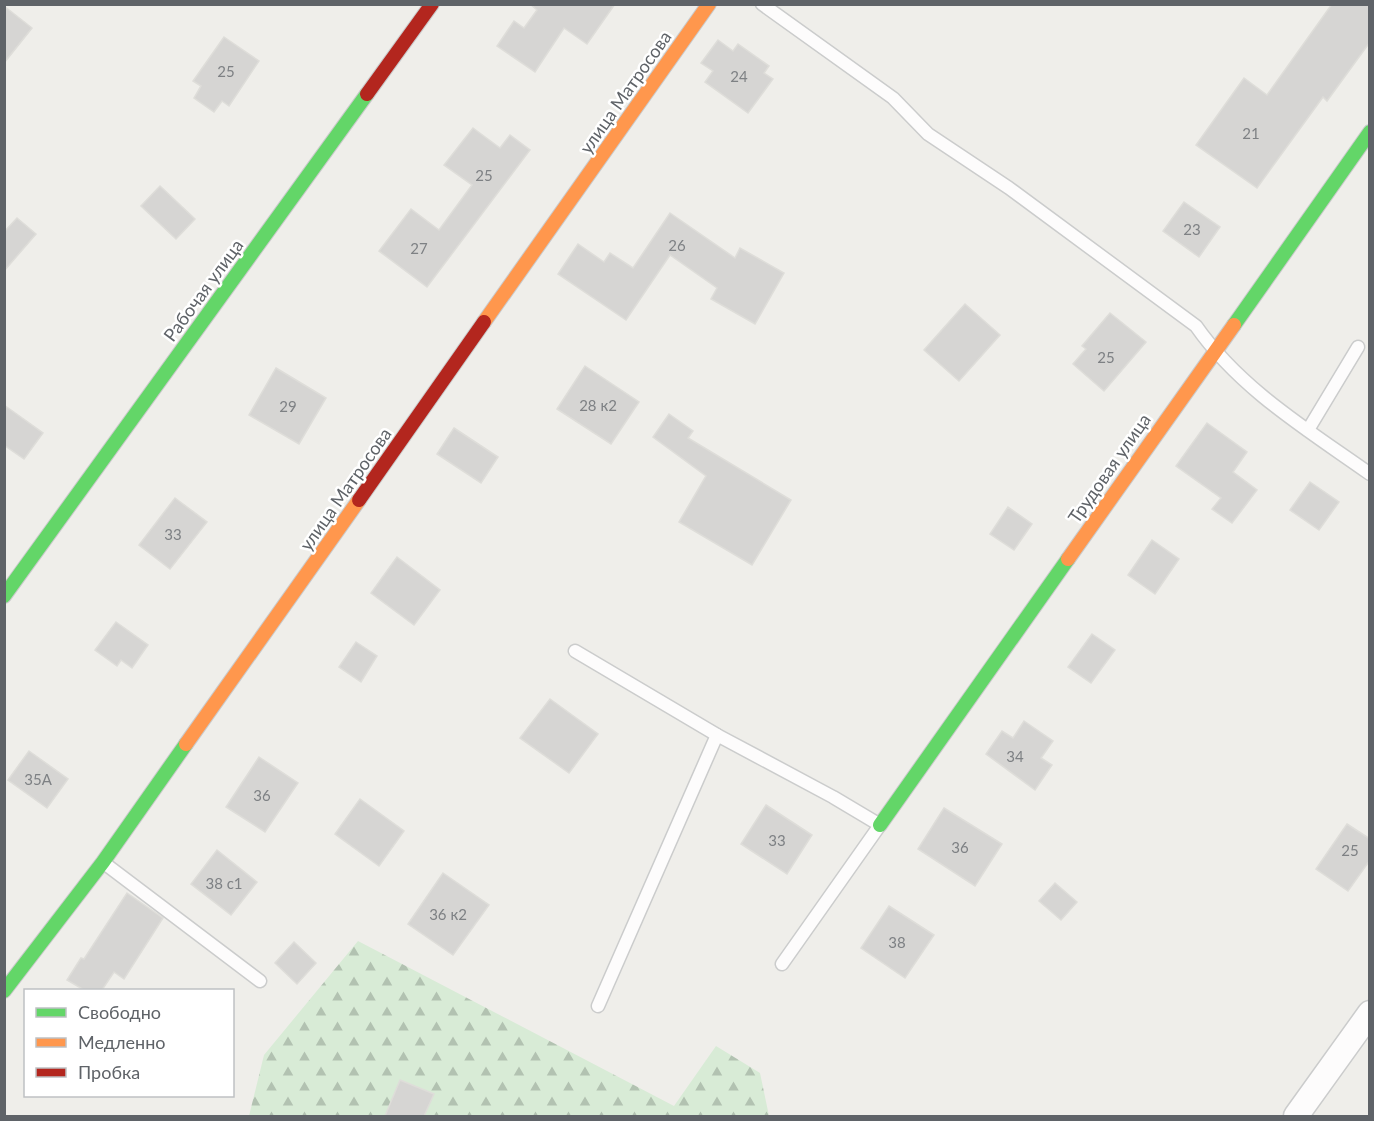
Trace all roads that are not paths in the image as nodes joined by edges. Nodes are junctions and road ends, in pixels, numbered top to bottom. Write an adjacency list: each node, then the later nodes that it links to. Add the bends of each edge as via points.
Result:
1 (432, 4): 9 (street, Рабочая улица)
2 (709, 4): 13 (street, улица Матросова)
3 (762, 4): 6 (lane, via 893,98 928,134 1196,326)
4 (1370, 132): 6 (street, Трудовая улица)
5 (1358, 347): 7 (lane)
6 (1213, 351): 7 (lane, via 1253,390); 12 (street, Трудовая улица)
7 (1308, 430): 8 (lane)
8 (1370, 474)
9 (4, 596)
10 (575, 651): 11 (lane)
11 (717, 735): 12 (lane); 17 (lane)
12 (880, 825): 14 (lane)
13 (103, 862): 15 (lane); 16 (street, улица Матросова)
14 (782, 964)
15 (260, 981)
16 (4, 991)
17 (598, 1006)
18 (1370, 1013): 19 (street)
19 (1296, 1116)

